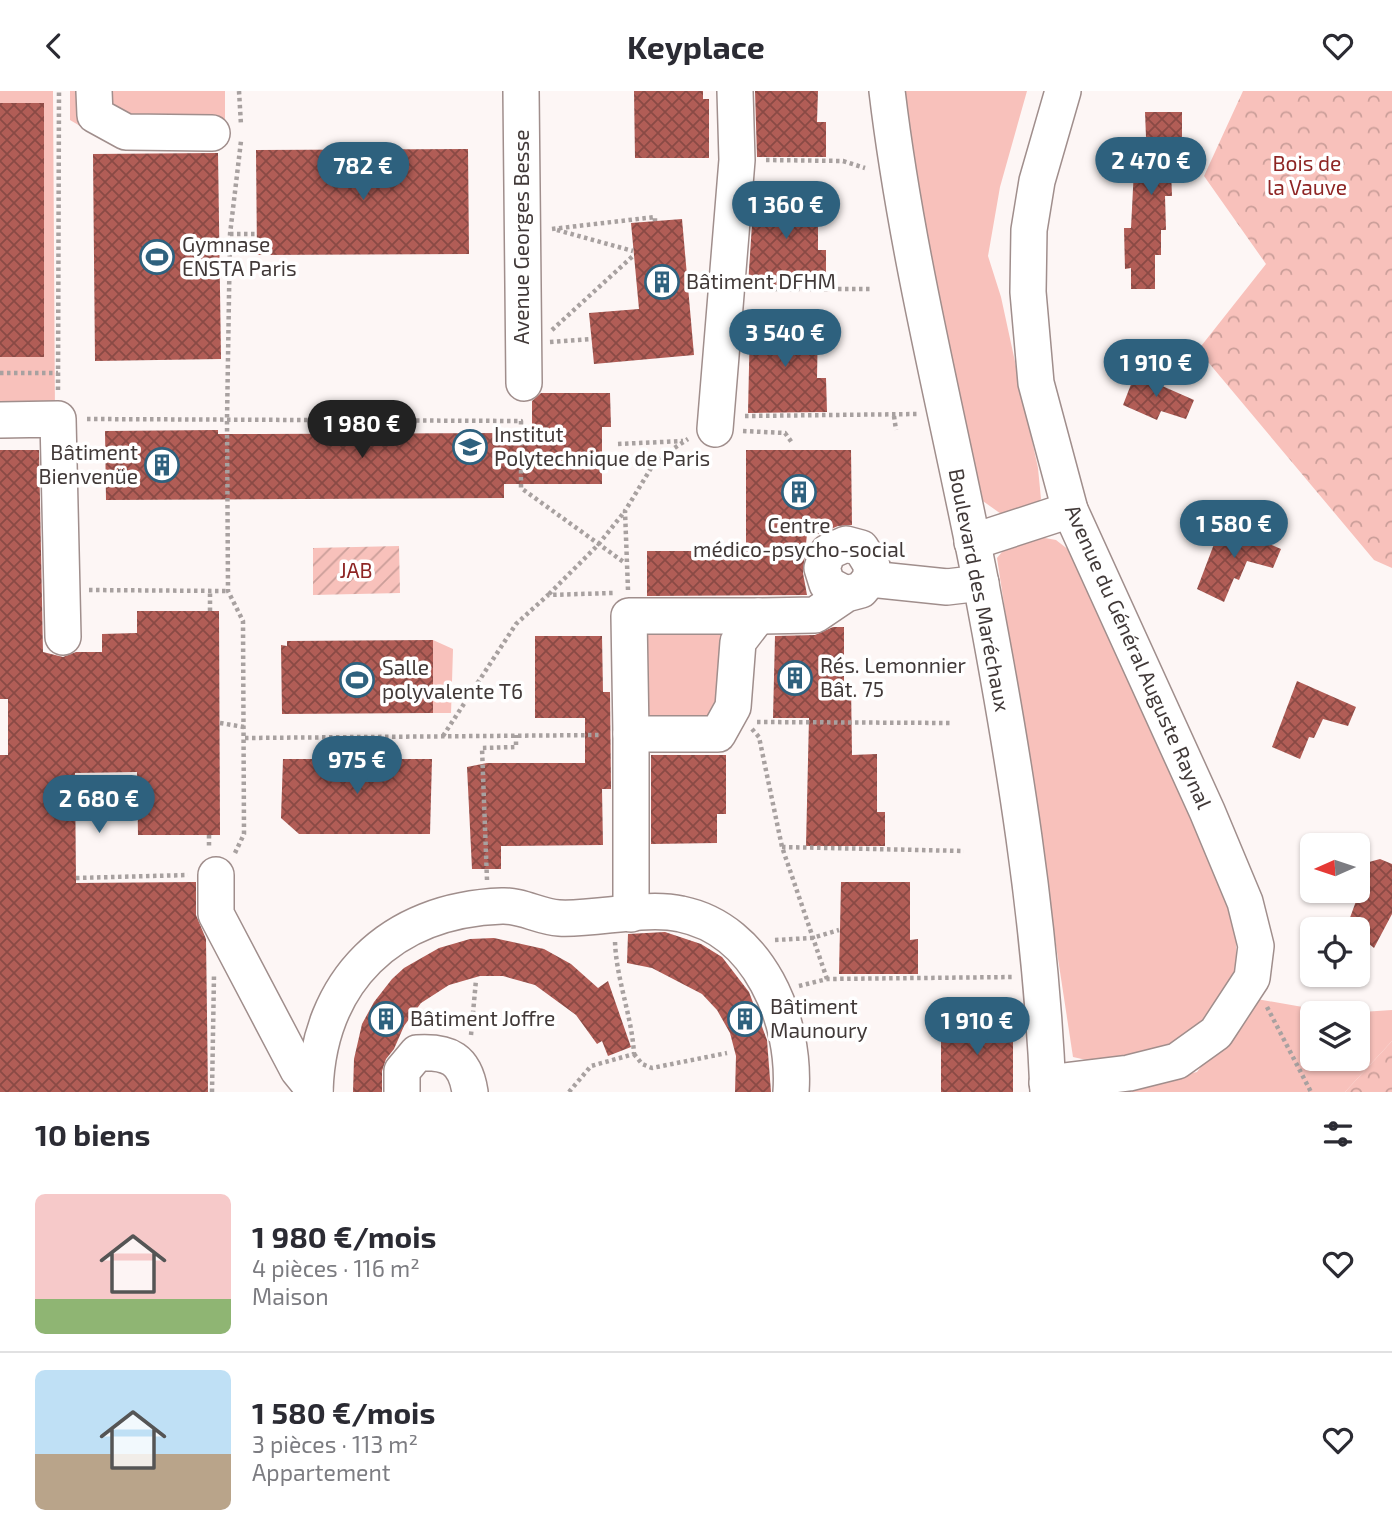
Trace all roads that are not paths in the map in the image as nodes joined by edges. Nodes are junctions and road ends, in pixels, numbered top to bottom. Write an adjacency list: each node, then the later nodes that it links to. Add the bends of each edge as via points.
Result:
1 (94, 91): 6 (street, via 95,114 127,132)
2 (521, 91): 7 (street, Avenue Georges Besse, via 538,229)
3 (735, 91): 9 (street, via 737,160 728,289)
4 (887, 91): 11 (street, Boulevard des Maréchaux, via 916,284)
5 (1063, 91): 10 (street, Avenue du Général Auguste Raynal, via 1037,181 1029,230 1028,292 1036,383)
6 (231, 133)
7 (524, 383)
8 (0, 420): 14 (street, via 58,419)
9 (699, 435)
10 (1070, 510): 11 (street); 19 (street, Avenue du Général Auguste Raynal, via 1190,772 1245,902 1256,946 1251,978 1216,1033 1177,1061)
11 (972, 542): 12 (street, Boulevard des Maréchaux)
12 (981, 583): 13 (street, via 858,586 815,615); 19 (street, Boulevard des Maréchaux, via 1024,844)
13 (758, 616): 15 (street, via 738,642 733,707 718,734); 15 (street, via 629,616)
14 (63, 637)
15 (631, 734): 17 (street)
16 (206, 875): 20 (street, via 216,914 298,1070)
17 (631, 914): 20 (street, via 556,918 505,906 442,916 408,928 375,950 338,993 316,1059); 22 (street, via 680,914 736,941 774,993 787,1031)
18 (468, 1084): 21 (street, via 456,1060 438,1052 417,1053 402,1072)
19 (1047, 1088)
20 (315, 1092)
21 (402, 1092)
22 (791, 1092)

